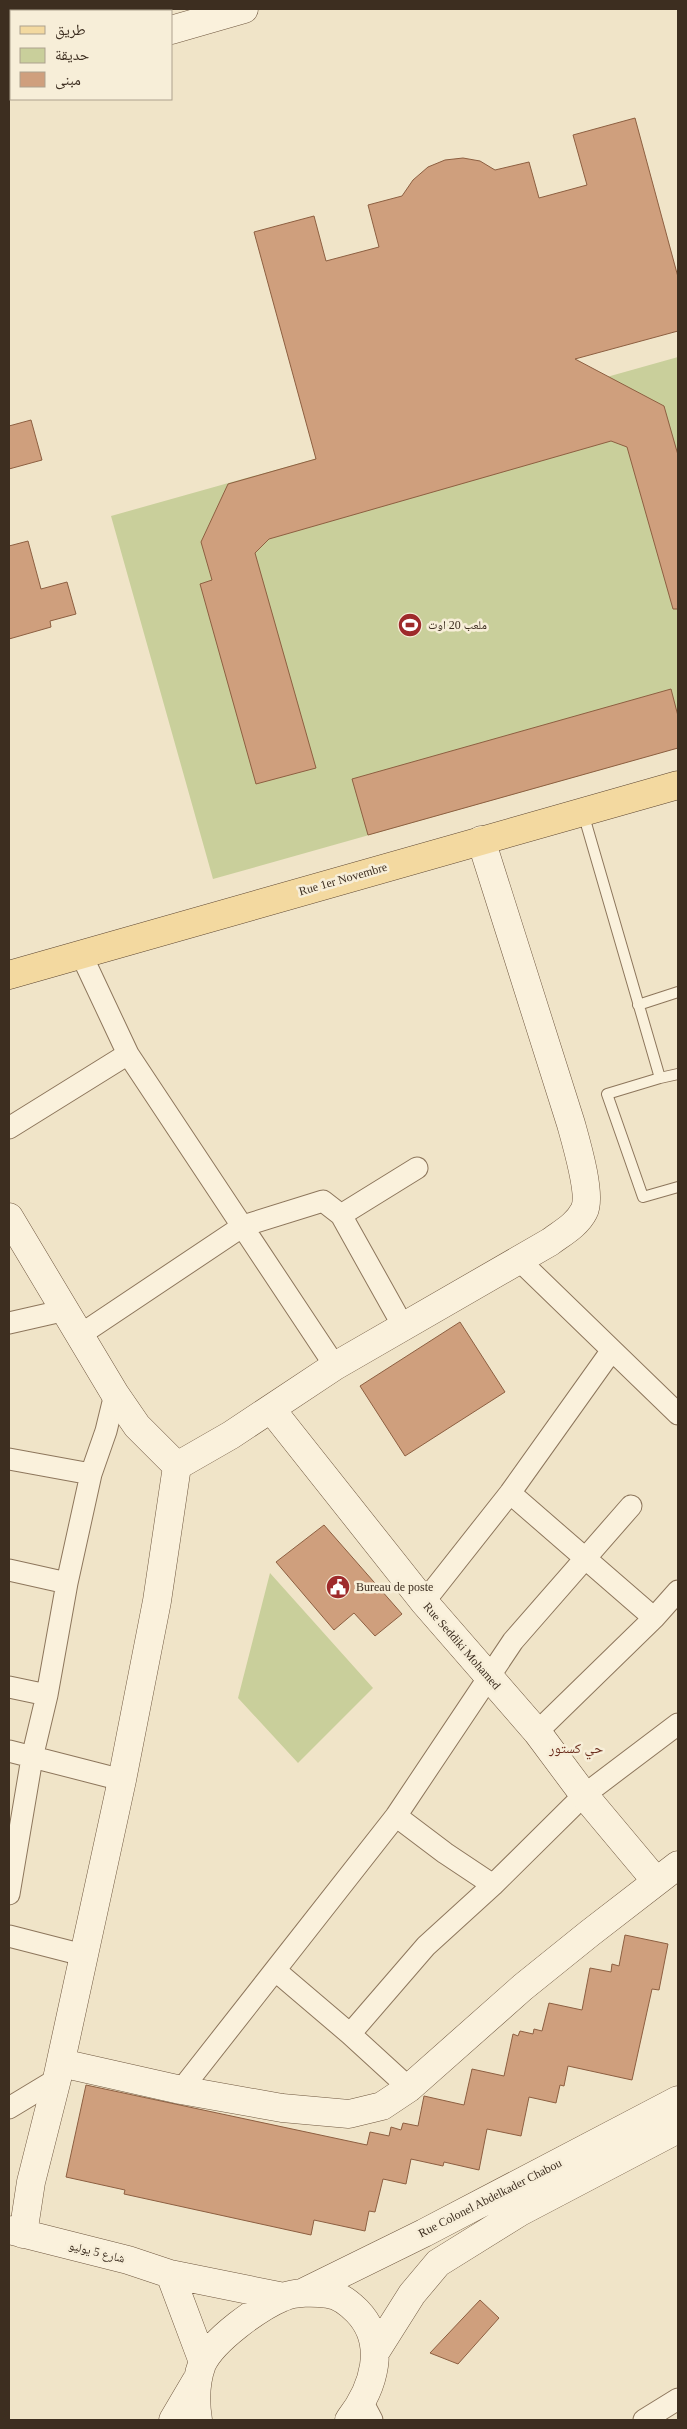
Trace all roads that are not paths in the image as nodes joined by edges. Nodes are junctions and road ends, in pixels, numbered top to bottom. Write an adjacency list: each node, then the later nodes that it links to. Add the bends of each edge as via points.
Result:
1 (244, 9): 2 (street)
2 (172, 30)
3 (678, 785): 4 (main road, Rue 1er Novembre)
4 (582, 812): 5 (main road, Rue 1er Novembre); 9 (lane)
5 (481, 840): 6 (main road, Rue 1er Novembre); 19 (street, via 583,1166 585,1209 576,1222 550,1242)
6 (81, 954): 7 (main road, Rue 1er Novembre); 10 (street)
7 (9, 975)
8 (678, 992): 9 (lane)
9 (638, 1005): 12 (lane)
10 (128, 1054): 13 (street); 18 (street)
11 (678, 1076): 12 (lane)
12 (660, 1078): 15 (lane, via 607,1094 643,1197)
13 (9, 1128)
14 (417, 1168): 16 (street)
15 (678, 1187)
16 (341, 1215): 18 (street, via 323,1200); 22 (street)
17 (11, 1226): 20 (street)
18 (243, 1226): 23 (street); 25 (street)
19 (518, 1259): 22 (street); 24 (street)
20 (66, 1310): 21 (street); 23 (street)
21 (9, 1323)
22 (403, 1326): 25 (street)
23 (80, 1335): 26 (street)
24 (612, 1350): 28 (street); 32 (street)
25 (335, 1366): 27 (street)
26 (115, 1394): 30 (street, via 136,1426); 31 (street)
27 (271, 1409): 30 (street); 38 (street, Rue Seddiki Mohamed)
28 (678, 1414)
29 (9, 1459): 31 (street)
30 (177, 1466): 47 (street, via 157,1601)
31 (91, 1474): 36 (street)
32 (510, 1493): 34 (street); 38 (street)
33 (631, 1506): 34 (street)
34 (586, 1559): 39 (street); 40 (street, via 513,1641)
35 (9, 1570): 36 (street)
36 (67, 1583): 42 (street)
37 (678, 1591): 39 (street)
38 (424, 1602): 40 (street, Rue Seddiki Mohamed)
39 (654, 1618): 44 (street)
40 (488, 1677): 44 (street, Rue Seddiki Mohamed); 49 (street)
41 (9, 1687): 42 (street)
42 (46, 1695): 46 (street)
43 (678, 1724): 48 (street)
44 (538, 1732): 48 (street, Rue Seddiki Mohamed)
45 (9, 1751): 46 (street)
46 (32, 1758): 47 (street); 53 (street)
47 (122, 1780): 55 (street)
48 (584, 1795): 51 (street, Rue Seddiki Mohamed); 52 (street)
49 (396, 1816): 52 (street); 56 (street)
50 (678, 1865): 51 (street)
51 (656, 1881): 59 (street, via 523,1987)
52 (493, 1885): 57 (street, via 426,1946)
53 (9, 1894)
54 (9, 1936): 55 (street)
55 (83, 1956): 58 (street)
56 (276, 1971): 57 (street); 60 (street)
57 (350, 2034): 59 (street)
58 (59, 2071): 60 (street); 62 (street); 64 (street)
59 (409, 2088): 60 (street, via 382,2106 349,2114 282,2108)
60 (181, 2090)
61 (678, 2100): 66 (street, Rue Colonel Abdelkader Chabou, via 424,2233)
62 (9, 2108)
63 (678, 2129): 67 (street, Rue Colonel Abdelkader Chabou, via 520,2212 438,2263 412,2294)
64 (16, 2232): 65 (street, شارع 5 يوليو)
65 (170, 2274): 66 (street, شارع 5 يوليو); 68 (street)
66 (293, 2295): 67 (street, via 329,2294 349,2303 372,2333); 68 (street, Rue Colonel Abdelkader Chabou, via 266,2305 228,2332)
67 (376, 2351): 70 (street, via 373,2375)
68 (200, 2371): 71 (street); 72 (street, via 195,2400)
69 (678, 2399): 73 (street)
70 (361, 2414)
71 (173, 2420)
72 (198, 2420)
73 (644, 2420)

